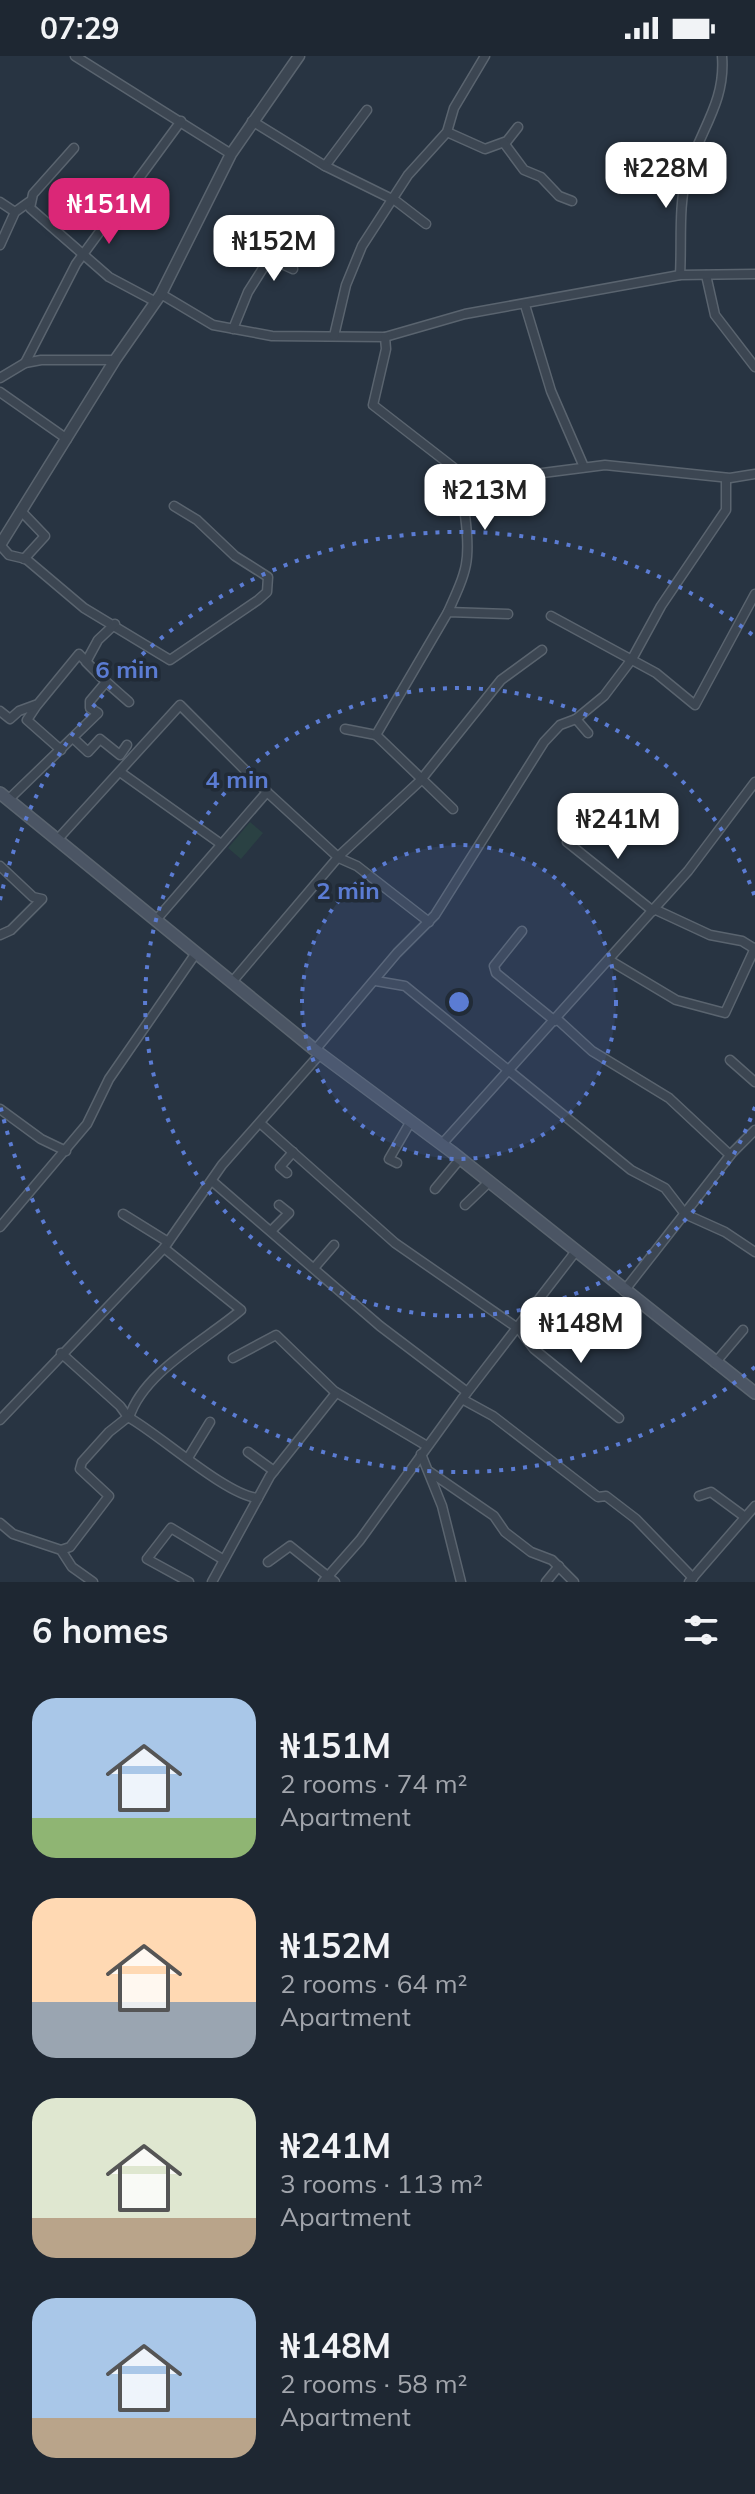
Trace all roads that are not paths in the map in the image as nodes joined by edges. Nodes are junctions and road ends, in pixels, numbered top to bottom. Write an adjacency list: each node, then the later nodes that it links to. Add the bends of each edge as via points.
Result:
1 (75, 56): 6 (street)
2 (299, 56): 7 (street)
3 (485, 56): 9 (street, via 454,108)
4 (722, 56): 26 (street, via 724,80 695,149 682,198)
5 (367, 110): 13 (street)
6 (181, 121): 12 (street); 22 (street)
7 (252, 121): 12 (street); 13 (street)
8 (518, 127): 10 (street)
9 (447, 132): 10 (street, via 485,149); 14 (street)
10 (504, 143): 15 (street, via 524,170)
11 (74, 148): 17 (street)
12 (231, 154): 28 (street)
13 (325, 166): 14 (street)
14 (393, 200): 19 (street); 31 (street, via 362,246)
15 (572, 201)
16 (0, 202): 18 (street)
17 (29, 202): 18 (street); 22 (street, via 40,219)
18 (15, 212): 21 (street)
19 (426, 224)
20 (289, 227): 23 (street)
21 (0, 245)
22 (83, 254): 28 (street, via 109,277); 34 (street)
23 (271, 259): 24 (street); 30 (street, via 248,292)
24 (293, 269)
25 (755, 274): 27 (street)
26 (680, 275): 27 (street); 29 (street)
27 (706, 275): 35 (street, via 715,315)
28 (158, 298): 30 (street); 33 (street)
29 (525, 305): 32 (street, via 465,314); 40 (street, via 551,391)
30 (233, 329): 31 (street, via 272,336)
31 (334, 336): 32 (street)
32 (385, 337): 41 (street, via 373,405)
33 (115, 360): 34 (street); 38 (street)
34 (25, 363): 36 (street)
35 (755, 367)
36 (0, 378)
37 (0, 392): 38 (street)
38 (67, 439): 46 (street)
39 (463, 462): 41 (street)
40 (584, 467): 43 (street); 44 (street)
41 (458, 471): 51 (street, via 470,539 467,572)
42 (755, 474): 44 (street)
43 (527, 475)
44 (726, 478): 58 (street, via 726,510)
45 (174, 506): 56 (street, via 268,577 267,592 170,660)
46 (21, 511): 47 (street); 49 (street, via 45,536)
47 (4, 529): 48 (street)
48 (0, 545): 49 (street, via 9,555)
49 (24, 559): 56 (street, via 84,608)
50 (755, 594): 52 (street)
51 (448, 612): 53 (street); 65 (street)
52 (745, 613): 55 (street); 58 (street, via 695,705)
53 (508, 614)
54 (551, 616): 58 (street)
55 (755, 619)
56 (115, 624): 59 (street, via 86,662)
57 (542, 650): 70 (street, via 501,680)
58 (632, 659): 62 (street, via 604,696)
59 (94, 670): 60 (street, via 79,654); 66 (street, via 129,702 106,682 90,701 98,713)
60 (38, 704): 61 (street, via 10,719); 68 (street, via 27,720)
61 (0, 711)
62 (576, 719): 64 (street); 82 (street, via 560,725 544,742)
63 (345, 729): 65 (street)
64 (588, 733)
65 (376, 735): 70 (street)
66 (73, 738): 67 (street, via 88,752 100,739 120,755); 68 (street)
67 (127, 745)
68 (61, 750): 73 (street)
69 (115, 773): 72 (street, via 180,705); 76 (street); 77 (street)
70 (420, 781): 74 (street); 78 (street)
71 (755, 782): 80 (street)
72 (267, 792): 77 (street); 78 (street)
73 (4, 797): 76 (main road)
74 (453, 809)
75 (573, 817): 80 (street, via 567,842)
76 (57, 840): 81 (main road)
77 (221, 844): 81 (street)
78 (339, 858): 82 (street); 89 (street)
79 (0, 866): 84 (street, via 42,899)
80 (654, 910): 85 (street); 87 (street)
81 (156, 920): 86 (main road)
82 (429, 922): 88 (street)
83 (522, 931): 90 (street, via 494,966 496,973)
84 (0, 935)
85 (755, 948): 87 (street, via 725,1013 676,1000)
86 (196, 953): 89 (main road); 100 (street)
87 (609, 960): 90 (street)
88 (376, 981): 91 (street); 93 (street, via 405,986)
89 (232, 982): 91 (main road)
90 (556, 1020): 93 (street); 102 (street, via 592,1051 669,1098)
91 (318, 1052): 96 (main road); 97 (street)
92 (730, 1060): 94 (street)
93 (509, 1073): 99 (street); 112 (street, via 631,1170 665,1188)
94 (755, 1082)
95 (0, 1109): 100 (street)
96 (411, 1121): 99 (main road); 104 (street, via 389,1159)
97 (260, 1123): 101 (street); 106 (street)
98 (755, 1130): 102 (street)
99 (442, 1144): 103 (main road)
100 (66, 1151): 113 (street)
101 (293, 1152): 105 (street, via 280,1167); 121 (street, via 395,1243)
102 (730, 1155): 112 (street)
103 (460, 1159): 107 (main road); 108 (street)
104 (397, 1163)
105 (287, 1173)
106 (212, 1181): 114 (street); 115 (street)
107 (489, 1182): 110 (street); 117 (main road)
108 (435, 1189)
109 (279, 1205): 114 (street, via 289,1213)
110 (465, 1205)
111 (123, 1214): 115 (street)
112 (685, 1214): 118 (street); 120 (street)
113 (0, 1227)
114 (272, 1230): 119 (street)
115 (166, 1245): 123 (street); 129 (street, via 241,1310 163,1372)
116 (334, 1245): 119 (street)
117 (576, 1251): 120 (main road); 121 (street)
118 (755, 1252)
119 (315, 1267): 128 (street)
120 (623, 1292): 125 (main road)
121 (519, 1329): 128 (street); 130 (street, via 534,1349)
122 (743, 1330): 125 (street)
123 (61, 1353): 129 (street); 131 (street)
124 (233, 1358): 126 (street, via 276,1335)
125 (715, 1363): 127 (main road)
126 (336, 1393): 133 (street); 136 (street)
127 (755, 1393)
128 (465, 1396): 133 (street); 149 (street, via 575,1482 598,1497 606,1496 636,1519)
129 (128, 1418): 135 (street); 143 (street, via 82,1462 80,1469 109,1496 70,1547)
130 (619, 1418)
131 (0, 1420)
132 (210, 1422): 135 (street)
133 (424, 1450): 137 (street); 148 (street)
134 (248, 1452): 136 (street)
135 (188, 1458): 139 (street)
136 (274, 1471): 139 (street)
137 (430, 1472): 146 (street, via 494,1516 531,1552); 153 (street)
138 (699, 1496): 141 (street, via 711,1492)
139 (258, 1498): 144 (street)
140 (755, 1506): 141 (street)
141 (745, 1517): 149 (street)
142 (2, 1528): 143 (street)
143 (61, 1550): 147 (street)
144 (224, 1560): 151 (street, via 171,1528 147,1559); 152 (street)
145 (268, 1562): 148 (street, via 290,1546)
146 (559, 1566): 154 (street); 155 (street)
147 (79, 1578): 150 (street)
148 (329, 1580)
149 (691, 1580)
150 (93, 1582)
151 (189, 1582)
152 (212, 1582)
153 (461, 1582)
154 (546, 1582)
155 (574, 1582)

